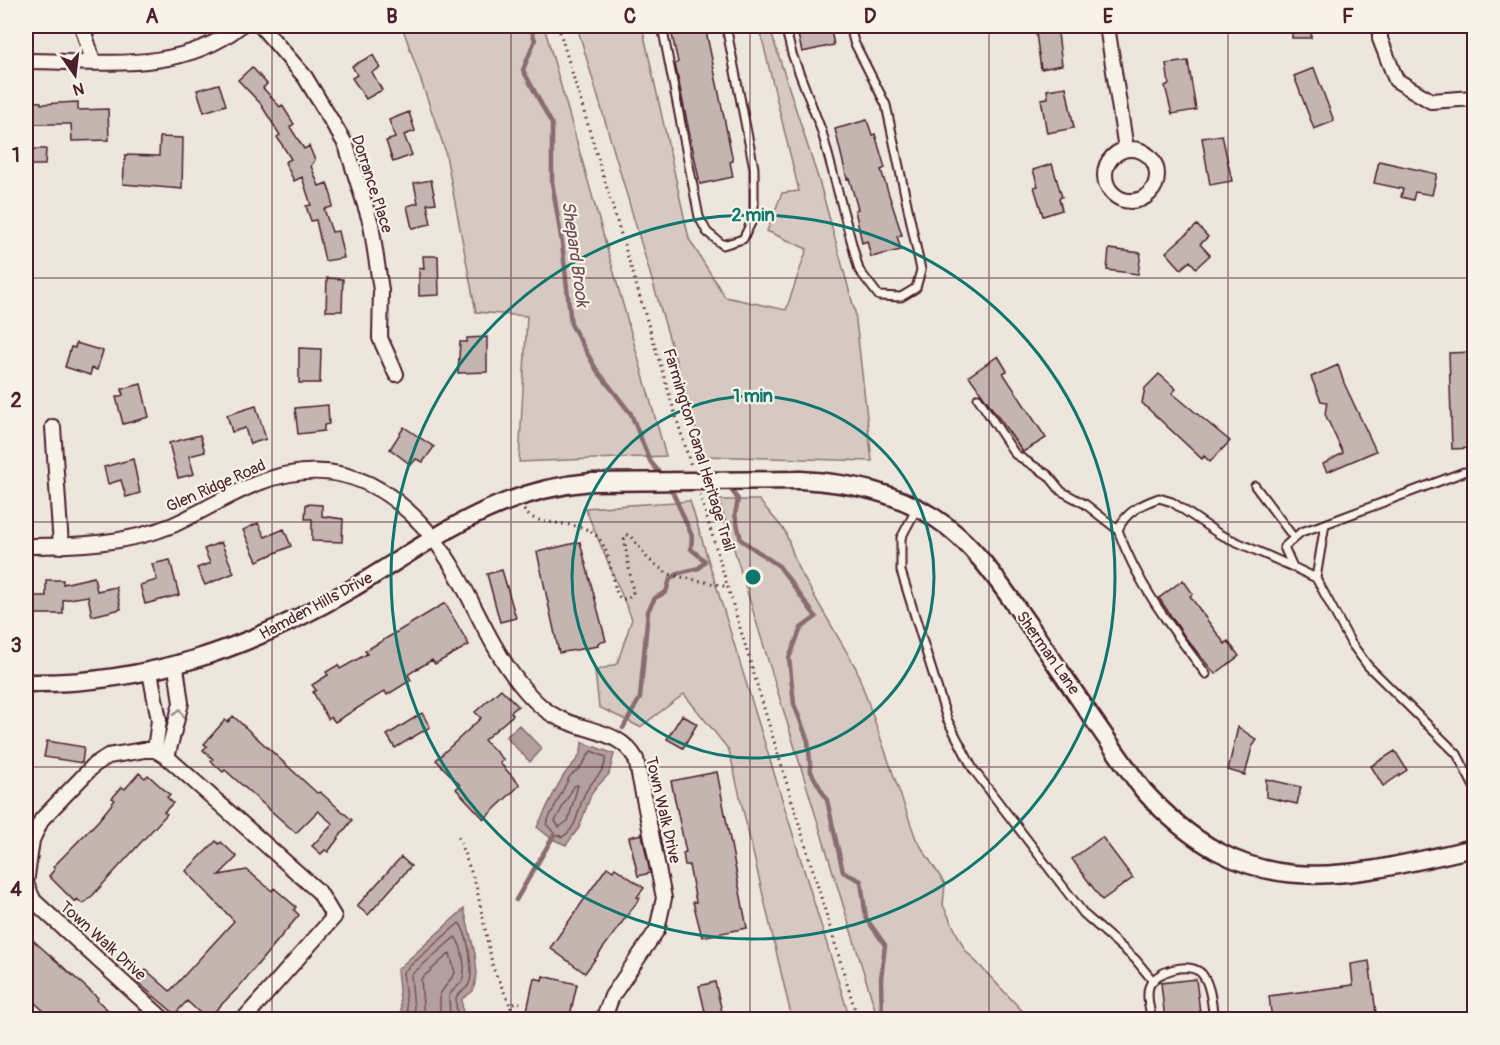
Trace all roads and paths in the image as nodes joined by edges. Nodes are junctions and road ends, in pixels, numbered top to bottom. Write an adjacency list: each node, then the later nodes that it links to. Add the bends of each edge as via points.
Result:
1 (82, 26): 12 (street)
2 (240, 26): 12 (street, via 180,57 130,63)
3 (261, 26): 15 (street, Dorrance Place, via 305,77 346,146 371,224 381,291 380,338)
4 (558, 26): 19 (path, Farmington Canal Heritage Trail)
5 (662, 26): 6 (lane, via 699,217 707,232 723,245 743,239 754,217 754,168)
6 (726, 26)
7 (785, 26): 8 (lane, via 822,132 860,270 879,296 901,297 916,288 921,270 915,236 886,105)
8 (850, 26)
9 (1107, 26): 14 (street)
10 (1380, 26): 13 (street, via 1380,39 1396,80 1431,101)
11 (26, 61): 12 (street)
12 (93, 61)
13 (1474, 98)
14 (1126, 149)
15 (396, 374)
16 (978, 398): 26 (lane, via 1015,454)
17 (53, 427): 30 (street)
18 (1464, 472): 25 (lane)
19 (694, 474)
20 (591, 482): 23 (street, Hamden Hills Drive); 24 (street, Sherman Lane, bridge, via 801,480 861,487)
21 (1255, 486): 27 (lane)
22 (699, 492): 33 (path, Farmington Canal Heritage Trail)
23 (517, 496): 28 (street, Hamden Hills Drive); 33 (path, via 530,518 575,525 596,536 621,599 633,592 625,536 631,536 648,559 668,574)
24 (916, 507): 41 (street, Sherman Lane, via 936,518 969,548 1021,614 1143,790 1162,811 1208,846 1250,866 1310,876 1366,872); 43 (lane, via 901,538 901,571 947,719 974,770 1084,914 1135,959)
25 (1324, 524): 27 (lane); 32 (lane)
26 (1118, 530): 31 (lane, via 1122,520 1142,504 1159,498 1172,502 1219,534); 36 (lane, via 1142,583)
27 (1294, 538): 31 (lane, via 1284,547)
28 (433, 539): 30 (street, Glen Ridge Road, via 408,511 377,487 352,477 310,471 257,483 171,525 116,540); 34 (street, Hamden Hills Drive, via 267,635); 49 (street, Town Walk Drive, via 501,659 523,688 554,716 622,740 636,759 664,898 657,930 612,996)
29 (26, 546): 30 (street, Glen Ridge Road)
30 (61, 546)
31 (1293, 567): 32 (lane)
32 (1316, 578): 39 (lane, via 1350,643 1368,666 1457,754)
33 (726, 587): 50 (path, Farmington Canal Heritage Trail)
34 (176, 667): 35 (street, Hamden Hills Drive); 38 (street, one-way to 34, via 181,703)
35 (150, 672): 37 (street, Hamden Hills Drive, via 98,681); 38 (street)
36 (1206, 674)
37 (26, 683)
38 (161, 754): 42 (street, Town Walk Drive, via 108,756 94,765 42,819 32,840); 47 (street, via 319,892 334,917)
39 (1474, 787)
40 (458, 837): 45 (path, via 476,885 493,968)
41 (1474, 848)
42 (26, 883): 46 (street, Town Walk Drive, via 34,901)
43 (1153, 981): 51 (lane, via 1149,987); 52 (lane, via 1171,970 1197,970 1206,980)
44 (520, 1003): 45 (path)
45 (511, 1007): 48 (path)
46 (164, 1020)
47 (243, 1020)
48 (507, 1020)
49 (603, 1020)
50 (858, 1020)
51 (1152, 1020)
52 (1214, 1020)

